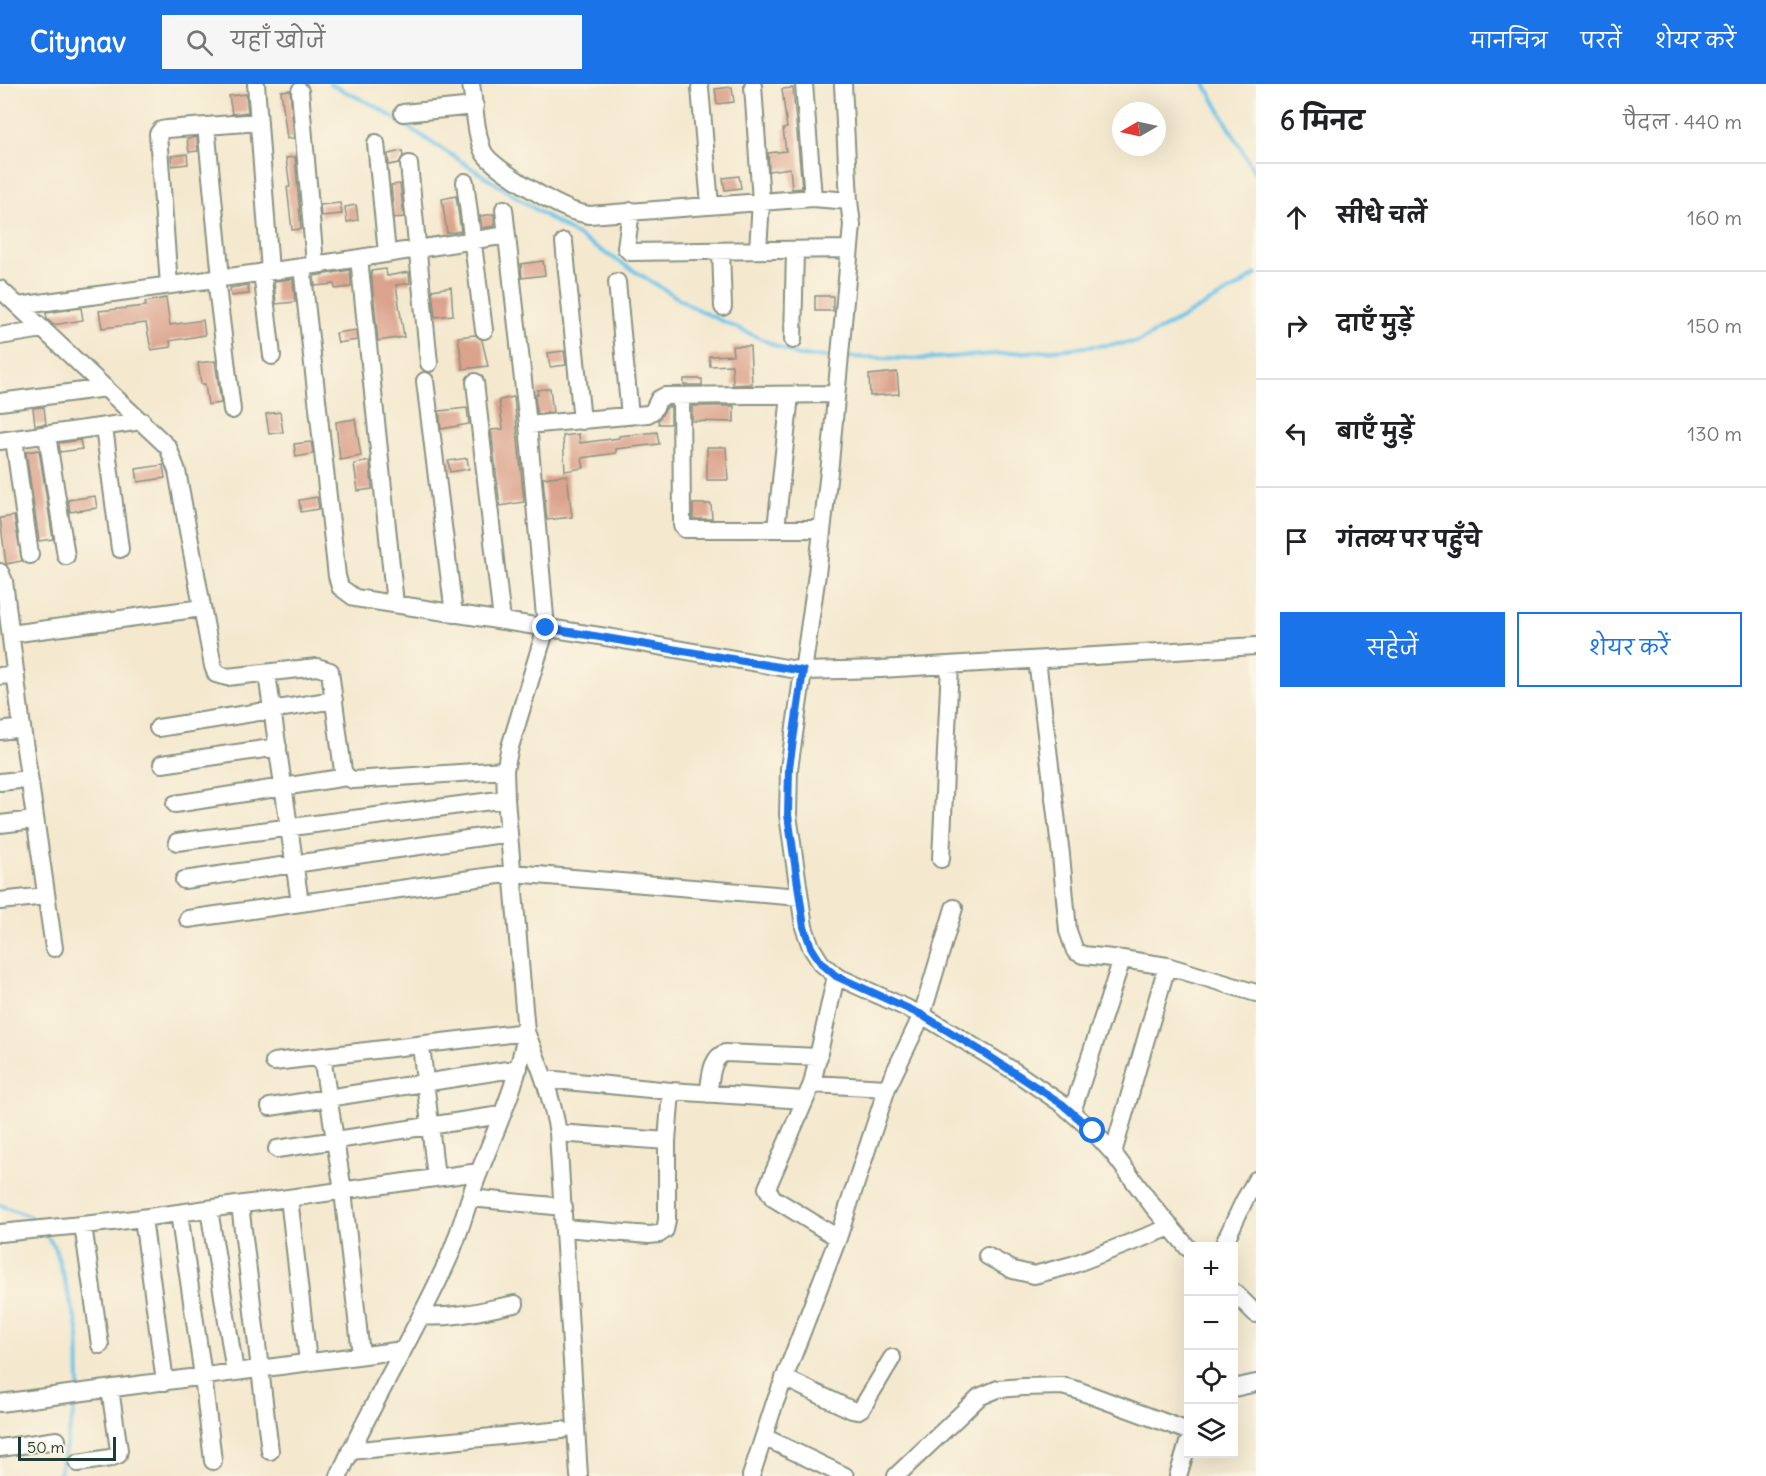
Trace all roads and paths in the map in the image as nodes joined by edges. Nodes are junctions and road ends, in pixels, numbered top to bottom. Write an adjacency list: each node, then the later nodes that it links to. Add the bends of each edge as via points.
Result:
1 (256, 84): 10 (street)
2 (471, 84): 8 (street)
3 (804, 84): 15 (street)
4 (843, 84): 17 (street)
5 (753, 86): 16 (street)
6 (700, 88): 18 (street)
7 (300, 91): 31 (street)
8 (475, 106): 9 (street); 20 (street, via 484,153 502,170 577,213)
9 (403, 113)
10 (259, 122): 11 (street); 32 (street)
11 (206, 126): 33 (street); 35 (street, via 166,129 158,134)
12 (376, 143): 29 (street)
13 (409, 164): 24 (street)
14 (465, 182): 22 (street)
15 (813, 198): 16 (street); 17 (street)
16 (761, 201): 18 (street); 26 (street)
17 (849, 201): 25 (street)
18 (710, 205): 20 (street)
19 (504, 209): 21 (street)
20 (631, 212): 28 (street, via 626,242 630,252)
21 (507, 235): 22 (street); 56 (street)
22 (472, 240): 24 (street); 40 (street)
23 (564, 242): 55 (street)
24 (418, 249): 29 (street); 44 (street)
25 (849, 249): 27 (street); 48 (street)
26 (758, 250): 27 (street); 28 (street)
27 (795, 250): 42 (street)
28 (721, 251): 38 (street)
29 (387, 253): 30 (street)
30 (359, 258): 31 (street); 66 (street)
31 (309, 266): 32 (street); 66 (street, via 337,576 340,587 355,598)
32 (266, 271): 33 (street); 43 (street)
33 (219, 278): 35 (street); 52 (street)
34 (616, 282): 53 (street)
35 (169, 285): 37 (street)
36 (0, 289): 37 (street)
37 (18, 306): 39 (street)
38 (723, 306)
39 (43, 329): 41 (street); 47 (street)
40 (484, 330)
41 (0, 336)
42 (793, 339)
43 (272, 356)
44 (429, 363)
45 (425, 381): 68 (street)
46 (475, 382): 69 (street)
47 (106, 388): 51 (street); 54 (street)
48 (836, 394): 49 (street); 61 (street)
49 (790, 395): 50 (street); 60 (street)
50 (681, 396): 53 (street, via 665,396 648,414); 60 (street, via 682,525 690,530)
51 (0, 402)
52 (232, 410)
53 (630, 416): 55 (street)
54 (142, 421): 57 (street); 67 (street, via 173,457)
55 (582, 421): 56 (street)
56 (528, 425): 70 (street)
57 (104, 427): 58 (street); 62 (street)
58 (46, 435): 59 (street); 64 (street)
59 (7, 440): 63 (street)
60 (776, 529): 61 (street)
61 (822, 529): 75 (street)
62 (120, 549)
63 (30, 555)
64 (66, 556)
65 (0, 572): 71 (street)
66 (395, 604): 68 (street)
67 (202, 608): 71 (street); 76 (street, via 216,674)
68 (454, 614): 69 (street)
69 (502, 621): 70 (street)
70 (546, 628): 75 (street); 85 (street)
71 (7, 629): 77 (street)
72 (1256, 646): 73 (street)
73 (1038, 660): 74 (street); 108 (street, via 1070,942 1083,955)
74 (950, 665): 75 (street); 97 (street)
75 (803, 671): 102 (street, via 787,791)
76 (267, 674): 78 (street, via 326,669 330,671); 79 (street)
77 (8, 675): 80 (street)
78 (334, 700): 79 (street); 86 (street)
79 (273, 710): 81 (street); 83 (street)
80 (22, 728): 82 (street); 87 (street)
81 (158, 728)
82 (0, 731)
83 (278, 747): 84 (street); 89 (street)
84 (162, 764)
85 (505, 770): 86 (street, via 353,780); 90 (street)
86 (346, 777): 89 (street)
87 (29, 778): 88 (street); 92 (street)
88 (0, 782)
89 (284, 787): 91 (street); 94 (street)
90 (506, 799): 94 (street); 95 (street)
91 (174, 804)
92 (35, 820): 93 (street); 101 (street)
93 (0, 824)
94 (290, 828): 96 (street); 98 (street)
95 (509, 833): 98 (street); 99 (street)
96 (177, 842)
97 (941, 859)
98 (295, 864): 100 (street); 104 (street)
99 (513, 873): 102 (street); 104 (street); 113 (street)
100 (184, 880)
101 (46, 896): 103 (street); 107 (street)
102 (800, 897): 110 (street, via 811,947)
103 (0, 901)
104 (300, 903): 106 (street)
105 (954, 908): 112 (street)
106 (188, 919)
107 (54, 948)
108 (1122, 959): 109 (street); 128 (street)
109 (1167, 966): 111 (street); 135 (street)
110 (836, 976): 112 (street); 116 (street)
111 (1256, 993)
112 (922, 1015): 122 (street); 128 (street)
113 (526, 1032): 114 (street); 118 (street); 119 (street)
114 (421, 1045): 115 (street); 120 (street)
115 (322, 1057): 117 (street); 125 (street)
116 (819, 1057): 121 (street); 124 (street, via 718,1055)
117 (274, 1062)
118 (519, 1068): 120 (street); 129 (street)
119 (545, 1079): 123 (street); 131 (street)
120 (426, 1082): 125 (street); 130 (street)
121 (812, 1084): 122 (street); 126 (street)
122 (887, 1088): 151 (street)
123 (672, 1091): 124 (street); 133 (street)
124 (708, 1094): 126 (street)
125 (328, 1097): 127 (street); 132 (street)
126 (804, 1100): 151 (street, via 767,1188 773,1198)
127 (270, 1107)
128 (1072, 1112): 135 (street)
129 (501, 1115): 130 (street); 136 (street)
130 (432, 1126): 132 (street); 137 (street)
131 (558, 1133): 133 (street); 143 (street)
132 (335, 1140): 134 (street); 139 (street)
133 (667, 1141): 149 (street, via 665,1230 649,1235)
134 (277, 1149)
135 (1113, 1153): 148 (street)
136 (479, 1172): 137 (street); 141 (street)
137 (436, 1178): 139 (street)
138 (1256, 1180): 152 (street)
139 (343, 1191): 140 (street); 161 (street)
140 (289, 1198): 142 (street); 163 (street)
141 (470, 1198): 143 (street); 158 (street, via 449,1258)
142 (240, 1205): 144 (street); 164 (street)
143 (564, 1207): 149 (street)
144 (209, 1209): 145 (street); 165 (street)
145 (179, 1213): 146 (street); 166 (street)
146 (143, 1218): 147 (street); 168 (street)
147 (83, 1225): 150 (street); 159 (street)
148 (1171, 1227): 153 (street); 154 (street, via 1065,1268 1034,1275 1013,1270)
149 (564, 1228): 185 (street)
150 (0, 1233)
151 (838, 1238): 167 (street)
152 (1225, 1242)
153 (1184, 1243)
154 (987, 1256)
155 (1237, 1296): 157 (street)
156 (515, 1304): 158 (street, via 453,1315)
157 (1256, 1314)
158 (421, 1316): 160 (street)
159 (100, 1345)
160 (403, 1350): 161 (street); 179 (street)
161 (361, 1355): 163 (street)
162 (892, 1358): 167 (street, via 857,1411)
163 (308, 1362): 164 (street)
164 (260, 1368): 165 (street); 178 (street)
165 (235, 1372): 166 (street)
166 (203, 1376): 168 (street); 181 (street)
167 (784, 1378): 175 (street)
168 (165, 1382): 171 (street)
169 (1256, 1383): 170 (street)
170 (1238, 1387)
171 (110, 1389): 172 (street); 182 (street, via 118,1455)
172 (0, 1404)
173 (562, 1430): 179 (street)
174 (1184, 1430): 183 (street, via 1062,1386 998,1389 979,1397)
175 (764, 1437): 186 (street); 187 (street)
176 (57, 1440): 177 (street)
177 (0, 1448)
178 (270, 1451)
179 (350, 1451): 184 (street)
180 (1184, 1456): 189 (street)
181 (213, 1461)
182 (78, 1463)
183 (912, 1470): 188 (street)
184 (339, 1476)
185 (579, 1476)
186 (752, 1476)
187 (845, 1476)
188 (896, 1476)
189 (1178, 1476)

